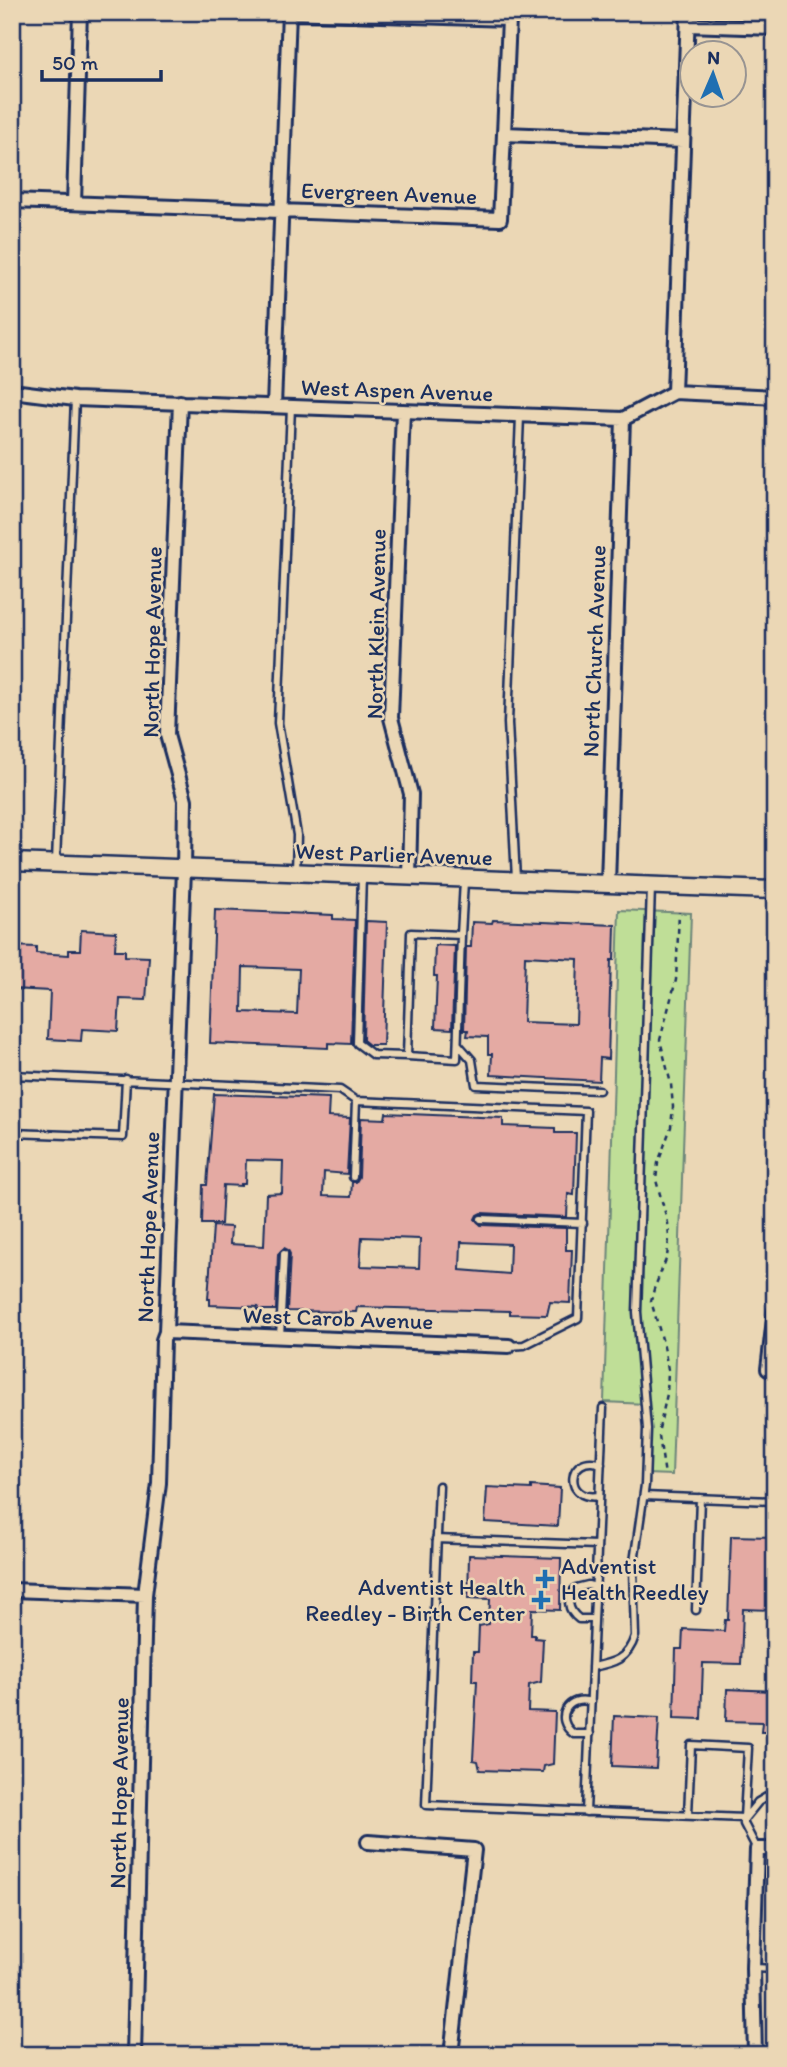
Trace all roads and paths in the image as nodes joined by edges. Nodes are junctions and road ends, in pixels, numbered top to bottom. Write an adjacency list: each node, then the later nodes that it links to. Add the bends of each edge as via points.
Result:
1 (80, 12): 8 (street)
2 (288, 12): 5 (street, via 509,19); 9 (street)
3 (688, 19): 4 (street); 6 (street)
4 (775, 28)
5 (504, 134): 6 (street); 9 (street, Evergreen Avenue, via 500,219)
6 (683, 141): 11 (street)
7 (12, 201): 8 (street, Evergreen Avenue)
8 (74, 203): 9 (street, Evergreen Avenue)
9 (281, 210): 15 (street)
10 (12, 391): 13 (street, West Aspen Avenue)
11 (674, 392): 12 (street); 19 (street, West Aspen Avenue)
12 (775, 397)
13 (75, 399): 14 (street, West Aspen Avenue); 21 (lane)
14 (180, 402): 15 (street, West Aspen Avenue); 22 (street, North Hope Avenue, via 167,735 186,800)
15 (274, 406): 16 (street, West Aspen Avenue)
16 (291, 407): 17 (street, West Aspen Avenue); 23 (lane, via 278,723 297,835)
17 (403, 411): 18 (street, West Aspen Avenue); 25 (street, North Klein Avenue, via 391,718 411,794)
18 (520, 416): 19 (street, West Aspen Avenue); 27 (lane, via 508,723)
19 (623, 419): 28 (street, North Church Avenue)
20 (12, 862): 21 (street, West Parlier Avenue)
21 (55, 864): 22 (street, West Parlier Avenue)
22 (184, 869): 23 (street, West Parlier Avenue); 39 (street, North Hope Avenue)
23 (296, 873): 24 (street, West Parlier Avenue)
24 (362, 876): 25 (street, West Parlier Avenue); 34 (lane, via 357,1043 373,1055)
25 (409, 877): 26 (street, West Parlier Avenue)
26 (464, 879): 27 (street, West Parlier Avenue); 32 (lane)
27 (516, 881): 28 (street, West Parlier Avenue)
28 (608, 884): 29 (street, West Parlier Avenue)
29 (651, 886): 30 (street, West Parlier Avenue); 57 (lane, via 637,1312 647,1429)
30 (775, 890)
31 (679, 912): 54 (path, via 676,980 660,1040 671,1084 673,1118 658,1163 656,1186 669,1239 652,1301 667,1356 667,1394 659,1428)
32 (461, 935): 33 (lane); 34 (lane, via 411,933)
33 (458, 1044): 35 (lane); 36 (lane)
34 (407, 1056): 35 (lane)
35 (457, 1059): 36 (lane)
36 (472, 1060): 40 (lane, via 476,1085)
37 (12, 1075): 38 (lane)
38 (126, 1079): 39 (lane); 42 (lane, via 124,1137)
39 (175, 1083): 41 (lane, via 340,1090); 48 (street, North Hope Avenue)
40 (599, 1090)
41 (356, 1101): 43 (lane); 45 (lane, via 586,1111)
42 (12, 1133)
43 (353, 1177)
44 (481, 1219): 45 (lane)
45 (583, 1223): 50 (lane, via 578,1318 524,1345)
46 (284, 1254): 49 (lane)
47 (775, 1311): 51 (street)
48 (166, 1332): 49 (street, West Carob Avenue); 64 (street, North Hope Avenue, via 159,1483)
49 (280, 1336): 50 (street, West Carob Avenue)
50 (509, 1346)
51 (772, 1369)
52 (603, 1408): 53 (lane)
53 (601, 1464): 56 (lane); 56 (lane, via 581,1464 573,1481 584,1496)
54 (665, 1475)
55 (439, 1486): 60 (lane)
56 (599, 1496): 61 (lane)
57 (644, 1496): 58 (lane); 67 (lane, via 633,1569 632,1645 622,1658)
58 (700, 1498): 59 (lane); 65 (lane)
59 (775, 1501)
60 (436, 1539): 61 (lane); 71 (lane, via 426,1804)
61 (597, 1545): 62 (lane)
62 (596, 1587): 66 (lane); 66 (lane, via 576,1587 569,1598 570,1610 579,1619)
63 (12, 1590): 64 (street)
64 (145, 1595): 79 (street, North Hope Avenue)
65 (696, 1610)
66 (594, 1619): 67 (lane)
67 (592, 1667): 68 (lane)
68 (591, 1702): 69 (lane); 69 (lane, via 571,1703 563,1719 574,1734)
69 (590, 1734): 71 (lane)
70 (775, 1792): 73 (lane)
71 (586, 1812): 72 (lane)
72 (688, 1815): 73 (lane); 73 (lane, via 691,1745 714,1746 748,1748)
73 (744, 1818): 75 (lane)
74 (368, 1842): 80 (street, via 474,1850)
75 (757, 1849): 76 (street); 77 (street)
76 (775, 1849)
77 (753, 1968): 78 (lane); 81 (street)
78 (775, 1969)
79 (134, 2055)
80 (451, 2055)
81 (755, 2055)

